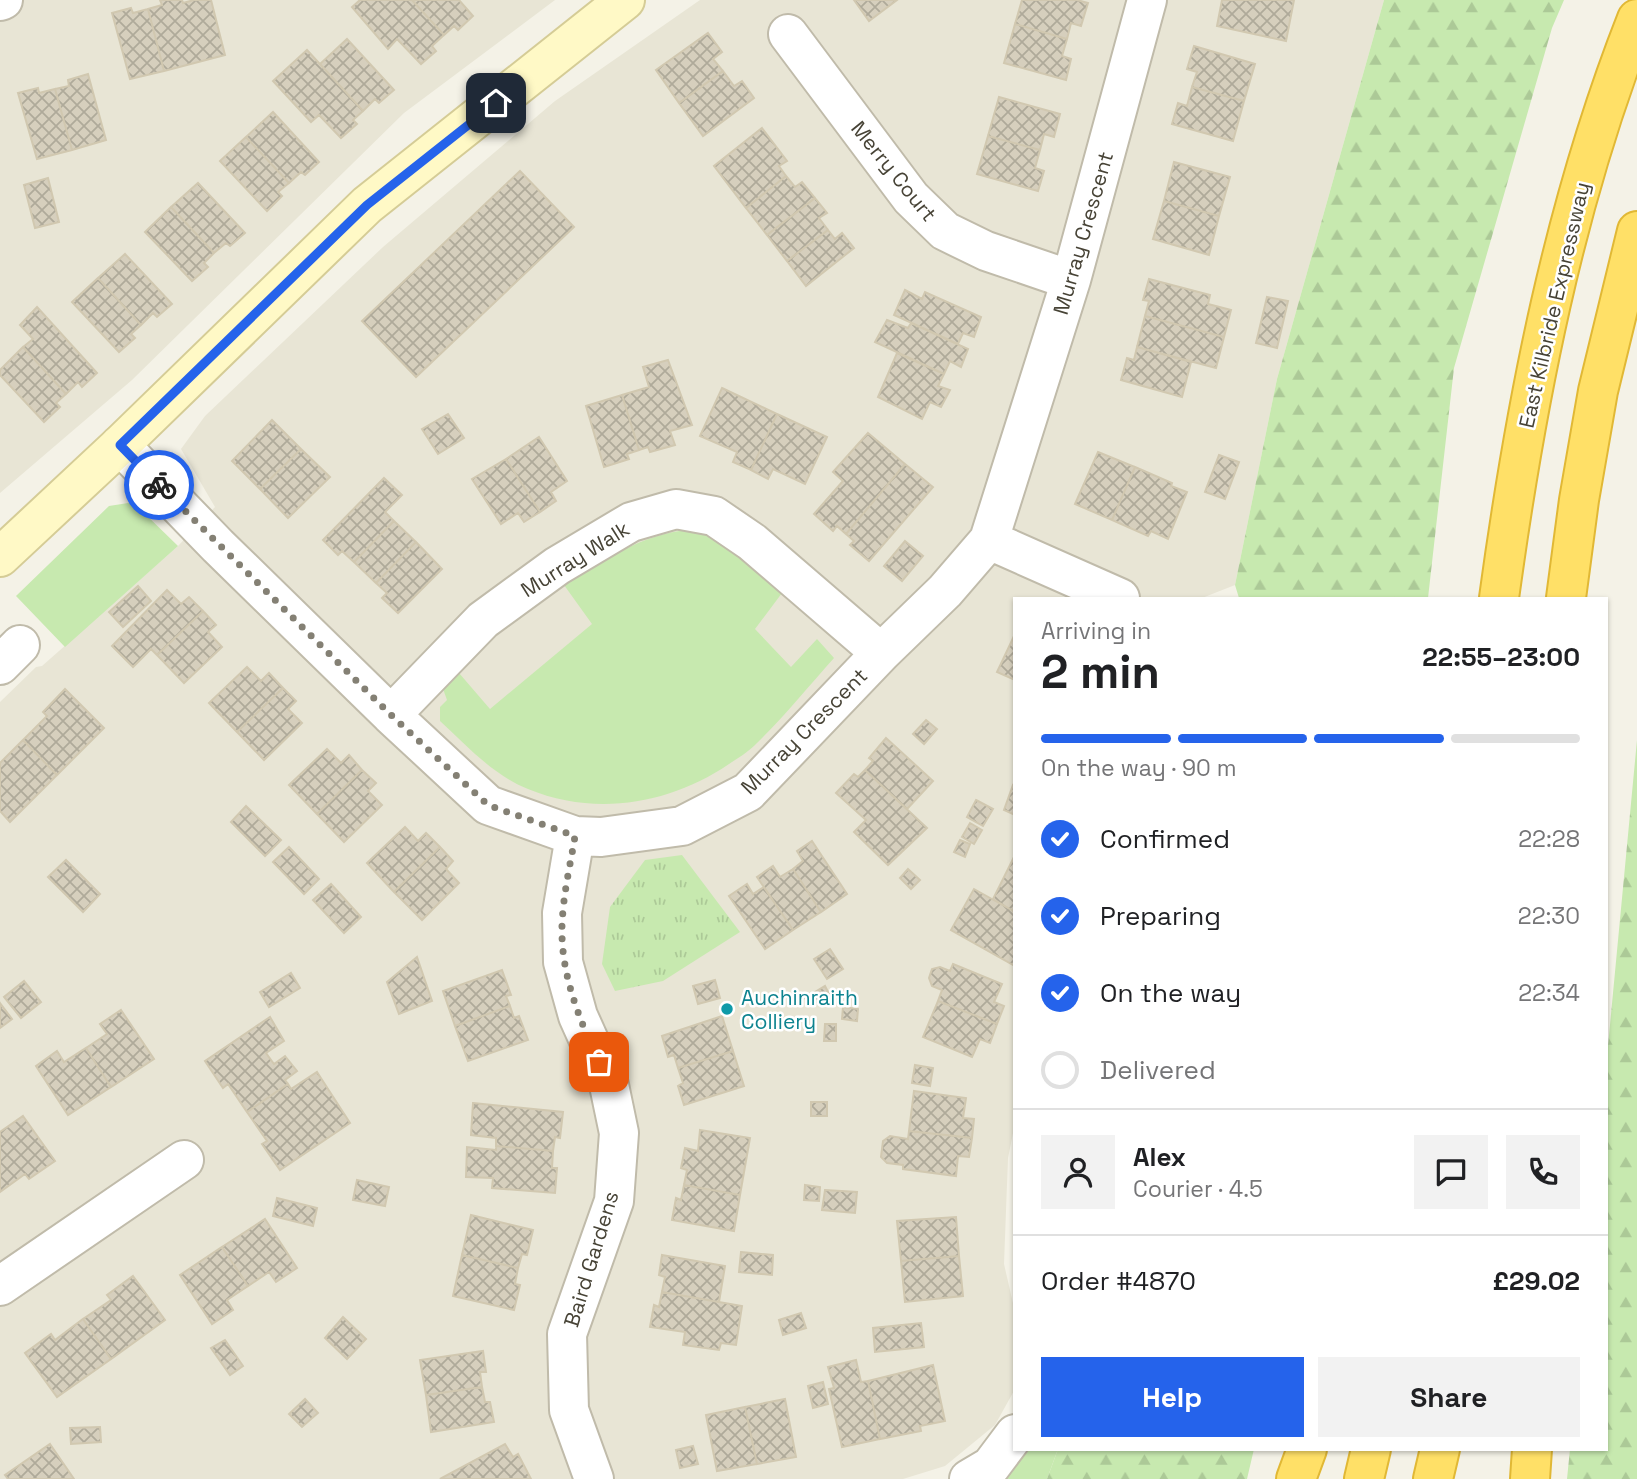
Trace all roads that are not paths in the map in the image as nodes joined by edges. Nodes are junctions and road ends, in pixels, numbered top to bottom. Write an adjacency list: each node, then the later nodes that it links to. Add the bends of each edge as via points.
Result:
1 (625, 0): 7 (street, via 367,205)
2 (1147, 0): 6 (street, Murray Crescent)
3 (1637, 19): 11 (highway, East Kilbride Expressway, via 1590,150 1560,262 1515,484)
4 (788, 34): 6 (street, Merry Court, via 911,198 945,231 986,251)
5 (1637, 231): 12 (highway, via 1598,391)
6 (1071, 280): 8 (street, Murray Crescent)
7 (120, 445): 9 (street); 14 (street, Murray Crescent)
8 (989, 540): 10 (street); 13 (street, Murray Crescent)
9 (0, 557)
10 (1118, 597)
11 (1499, 597)
12 (1566, 597)
13 (881, 653): 14 (street, Murray Walk, via 752,542 714,516 676,509 631,522 557,566 483,620); 15 (street, Murray Crescent, via 748,792 682,826)
14 (391, 715): 15 (street, Murray Crescent, via 488,805)
15 (575, 836): 23 (street, Baird Gardens, via 562,913 564,962 578,1016 609,1085 619,1133 614,1201 568,1334 569,1410)
16 (184, 1160): 17 (street)
17 (0, 1286)
18 (1013, 1437): 24 (street, via 991,1466)
19 (1306, 1451): 25 (highway)
20 (1371, 1451): 26 (highway)
21 (1440, 1451): 27 (highway)
22 (1532, 1451): 28 (highway)
23 (594, 1479)
24 (969, 1479)
25 (1297, 1479)
26 (1364, 1479)
27 (1433, 1479)
28 (1530, 1479)

